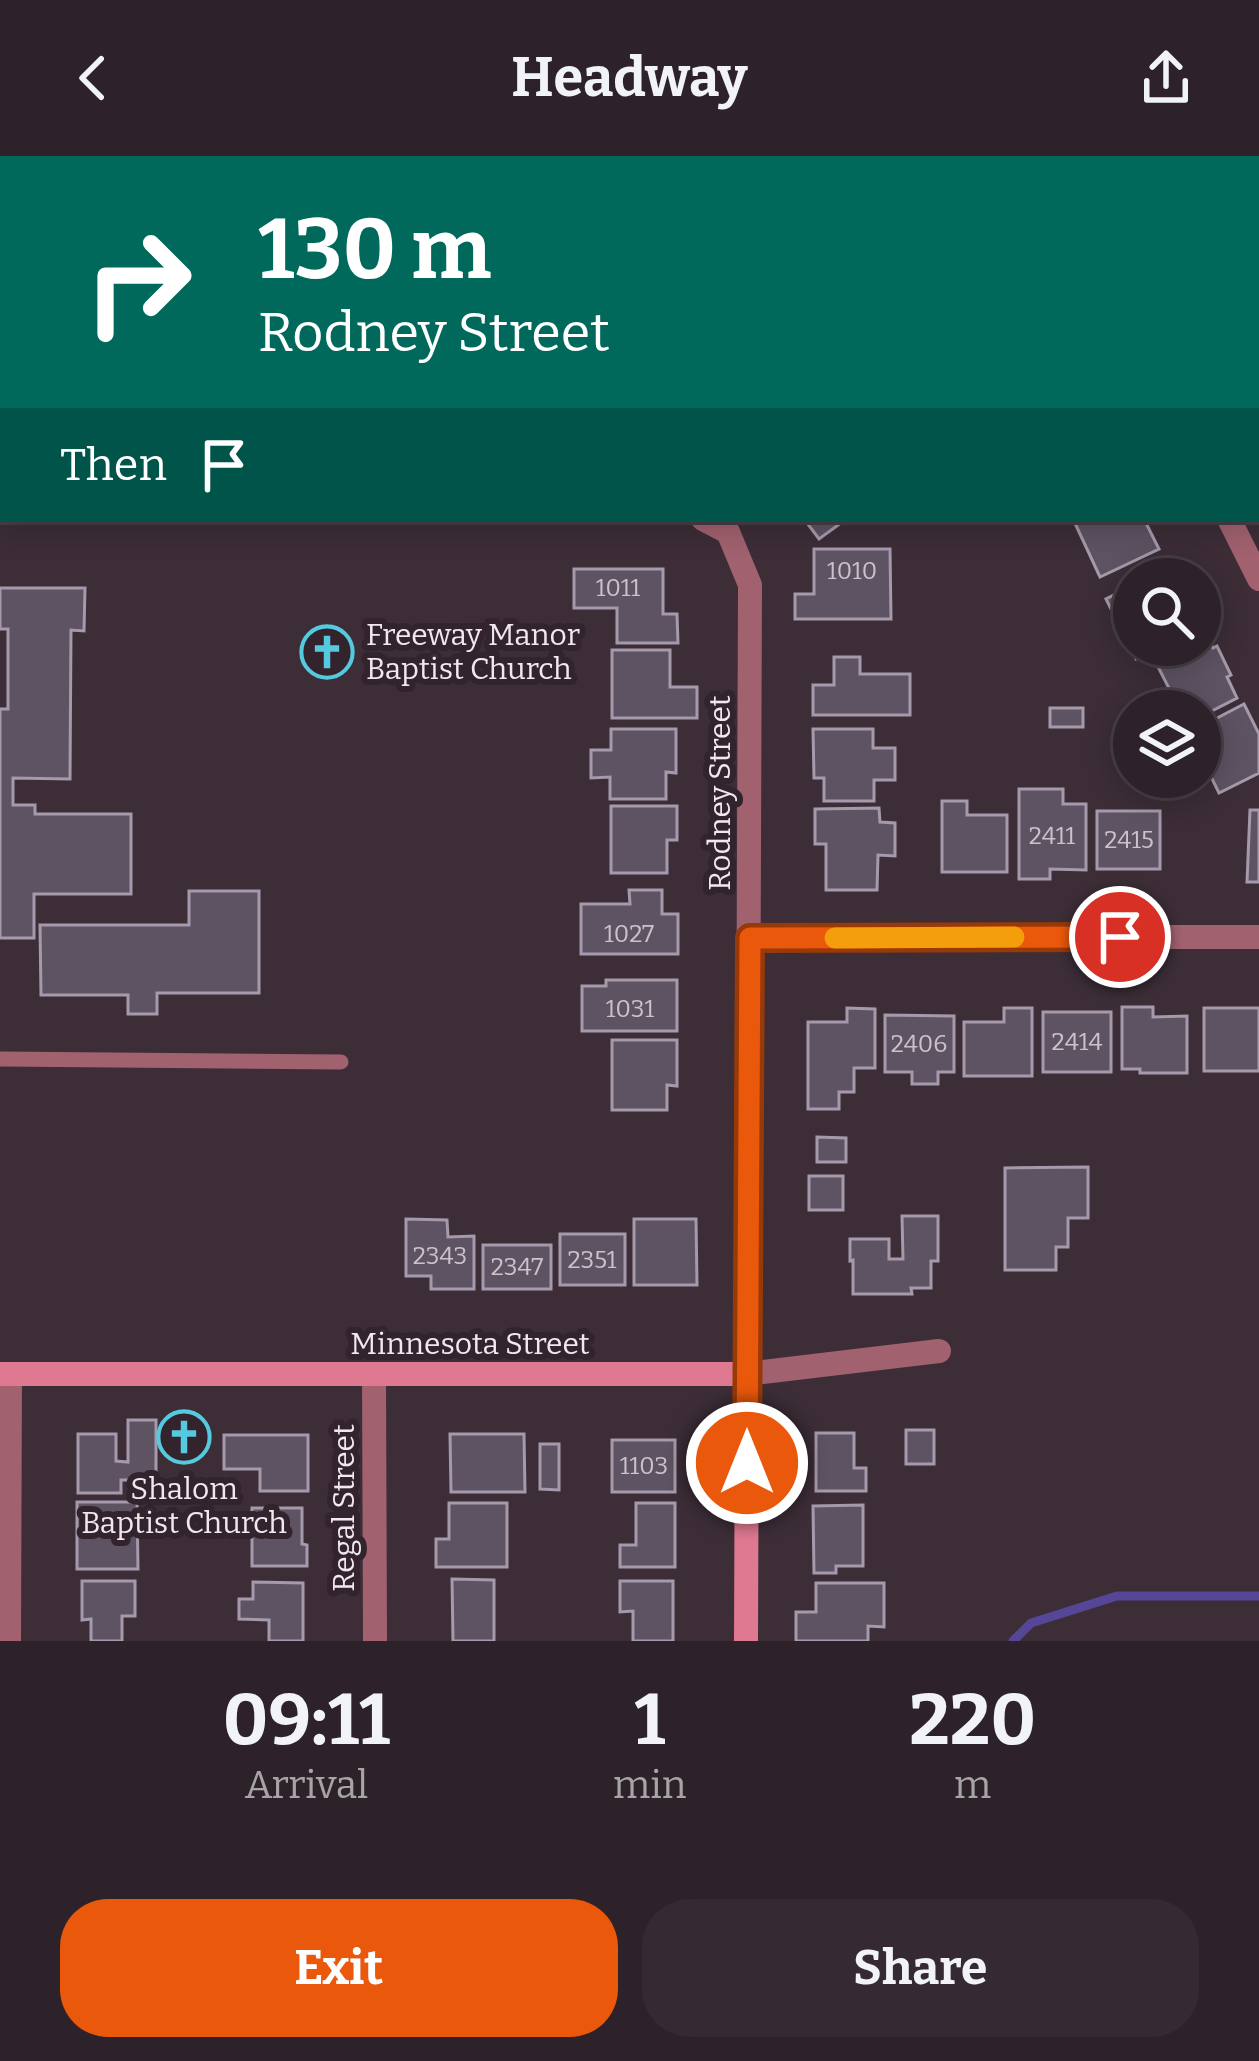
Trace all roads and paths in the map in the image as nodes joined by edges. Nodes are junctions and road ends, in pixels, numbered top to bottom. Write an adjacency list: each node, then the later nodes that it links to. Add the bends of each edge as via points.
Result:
1 (709, 522): 5 (street, Rodney Street, via 728,532 750,585)
2 (1230, 522): 3 (street)
3 (1259, 579)
4 (1259, 937): 5 (street)
5 (750, 938): 11 (street, Rodney Street)
6 (0, 1059): 7 (lane)
7 (341, 1062)
8 (939, 1352): 11 (street, Minnesota Street)
9 (5, 1374): 10 (street, Minnesota Street); 12 (street)
10 (374, 1374): 11 (street, Minnesota Street); 13 (street, Regal Street)
11 (747, 1374): 14 (street)
12 (9, 1641)
13 (374, 1641)
14 (746, 1641)

